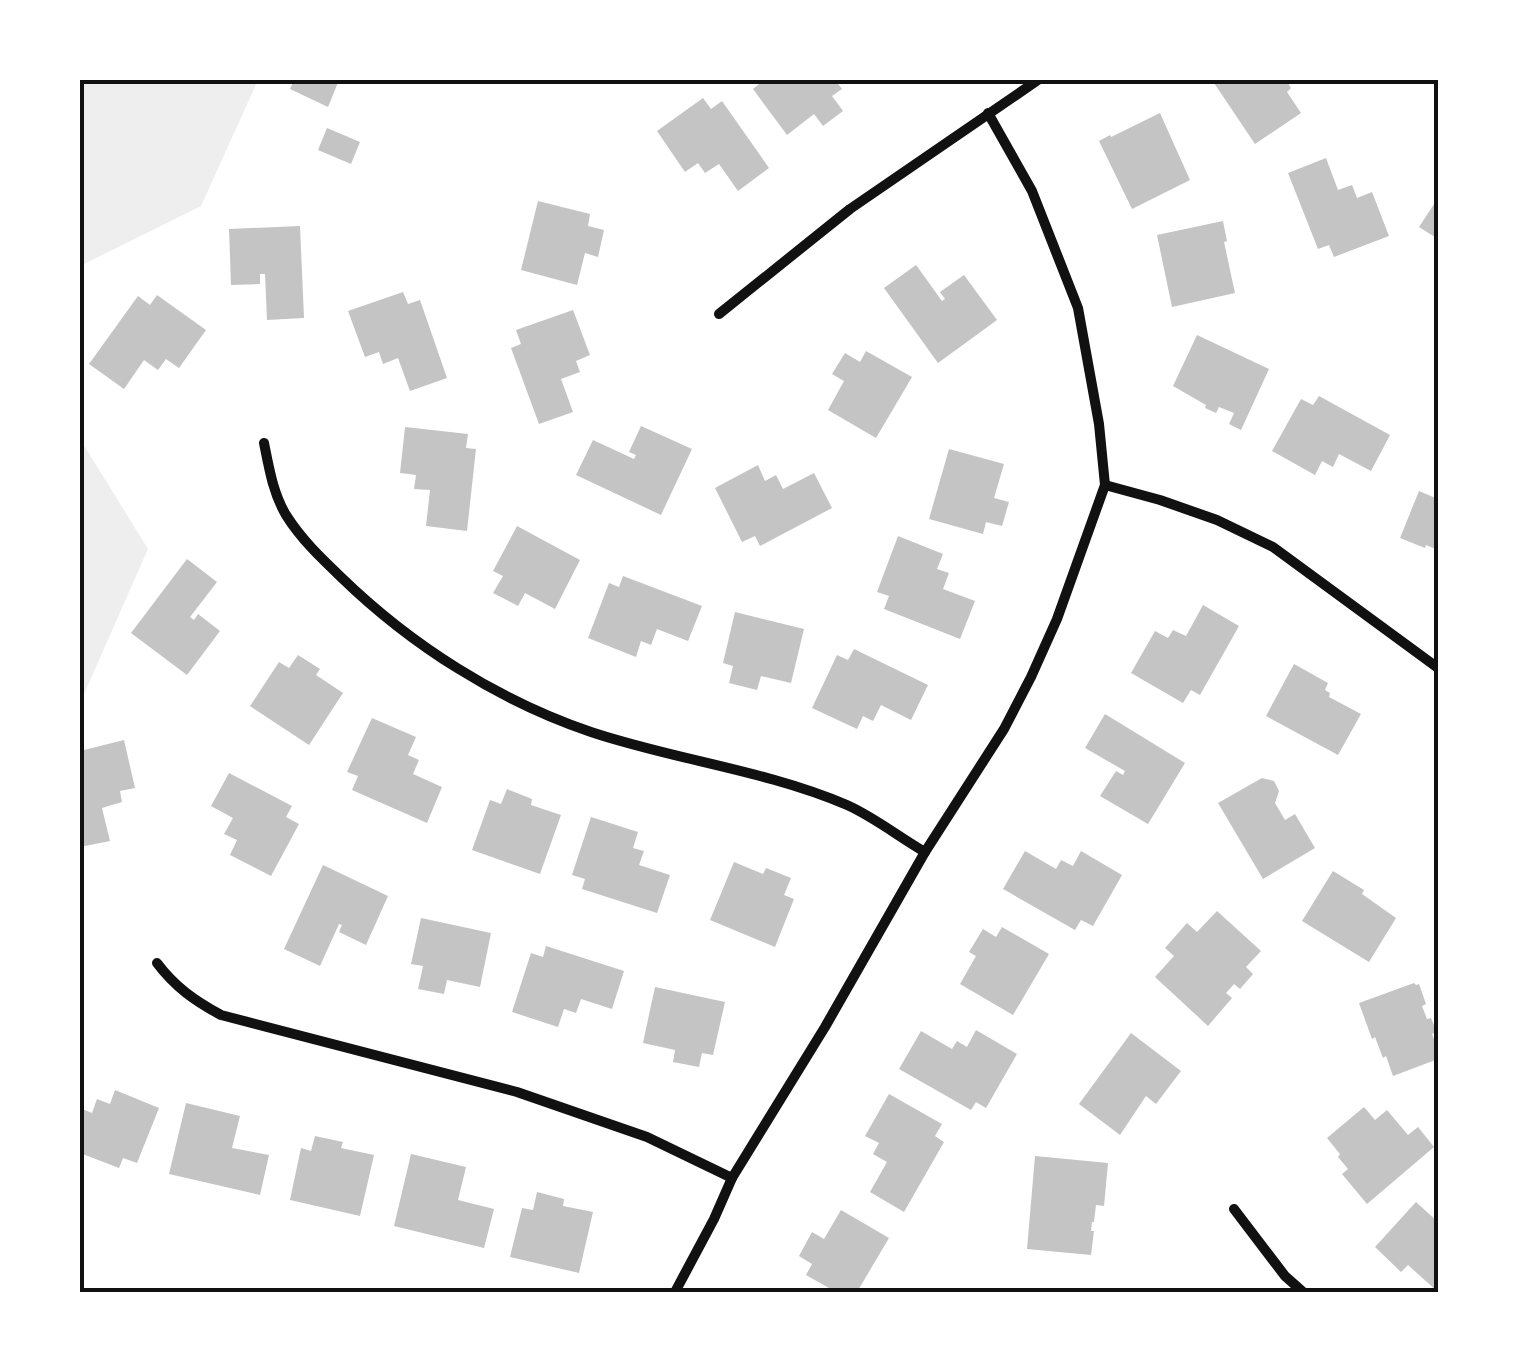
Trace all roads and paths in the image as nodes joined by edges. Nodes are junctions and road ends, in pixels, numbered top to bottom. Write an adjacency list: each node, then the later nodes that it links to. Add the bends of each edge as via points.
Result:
1 (1038, 80): 2 (street)
2 (988, 113): 3 (street); 5 (street, via 1032,191 1078,308)
3 (719, 314)
4 (264, 443): 7 (street, via 276,497 297,530 358,594 443,658 591,732 850,806)
5 (1105, 485): 6 (street, via 1217,520 1274,547); 7 (street, via 1032,677)
6 (1438, 668)
7 (925, 852): 9 (street)
8 (157, 963): 9 (street, via 191,998 221,1014 517,1092 646,1137)
9 (732, 1178): 11 (street)
10 (1234, 1209): 12 (street)
11 (675, 1292)
12 (1303, 1292)

